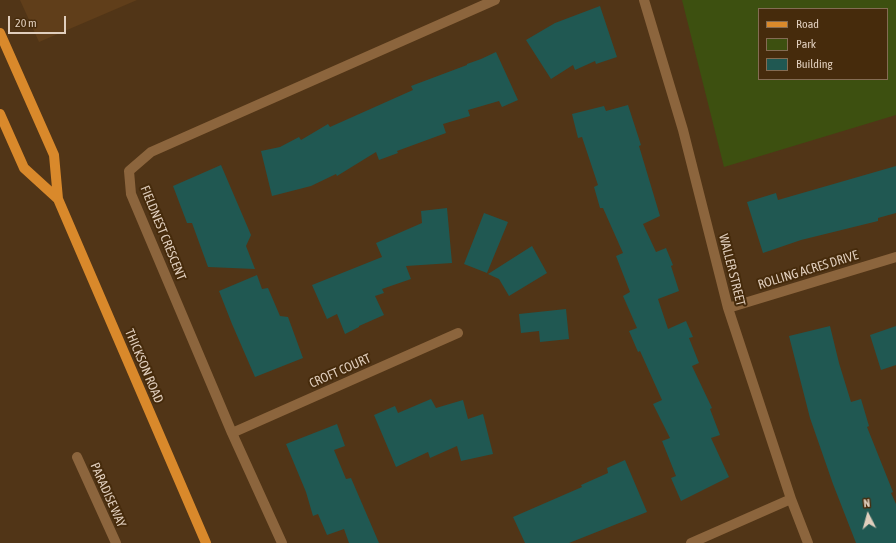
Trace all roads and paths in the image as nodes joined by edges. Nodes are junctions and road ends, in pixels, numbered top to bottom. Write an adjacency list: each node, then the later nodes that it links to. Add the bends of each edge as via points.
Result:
1 (495, 0): 9 (street, FIELDNEST CRESCENT, via 151,152 129,172 131,194)
2 (644, 0): 7 (street, WALLER STREET, via 683,130)
3 (0, 33): 5 (main road, THICKSON ROAD, via 54,155)
4 (0, 114): 5 (main road, THICKSON ROAD, via 24,168)
5 (58, 198): 13 (main road, THICKSON ROAD)
6 (896, 257): 7 (street, ROLLING ACRES DRIVE)
7 (728, 308): 11 (street, WALLER STREET)
8 (458, 333): 9 (street, CROFT COURT)
9 (232, 433): 14 (street, FIELDNEST CRESCENT)
10 (77, 457): 12 (street, PARADISE WAY)
11 (791, 499): 15 (street); 16 (street, WALLER STREET)
12 (116, 543)
13 (206, 543)
14 (282, 543)
15 (691, 543)
16 (808, 543)

